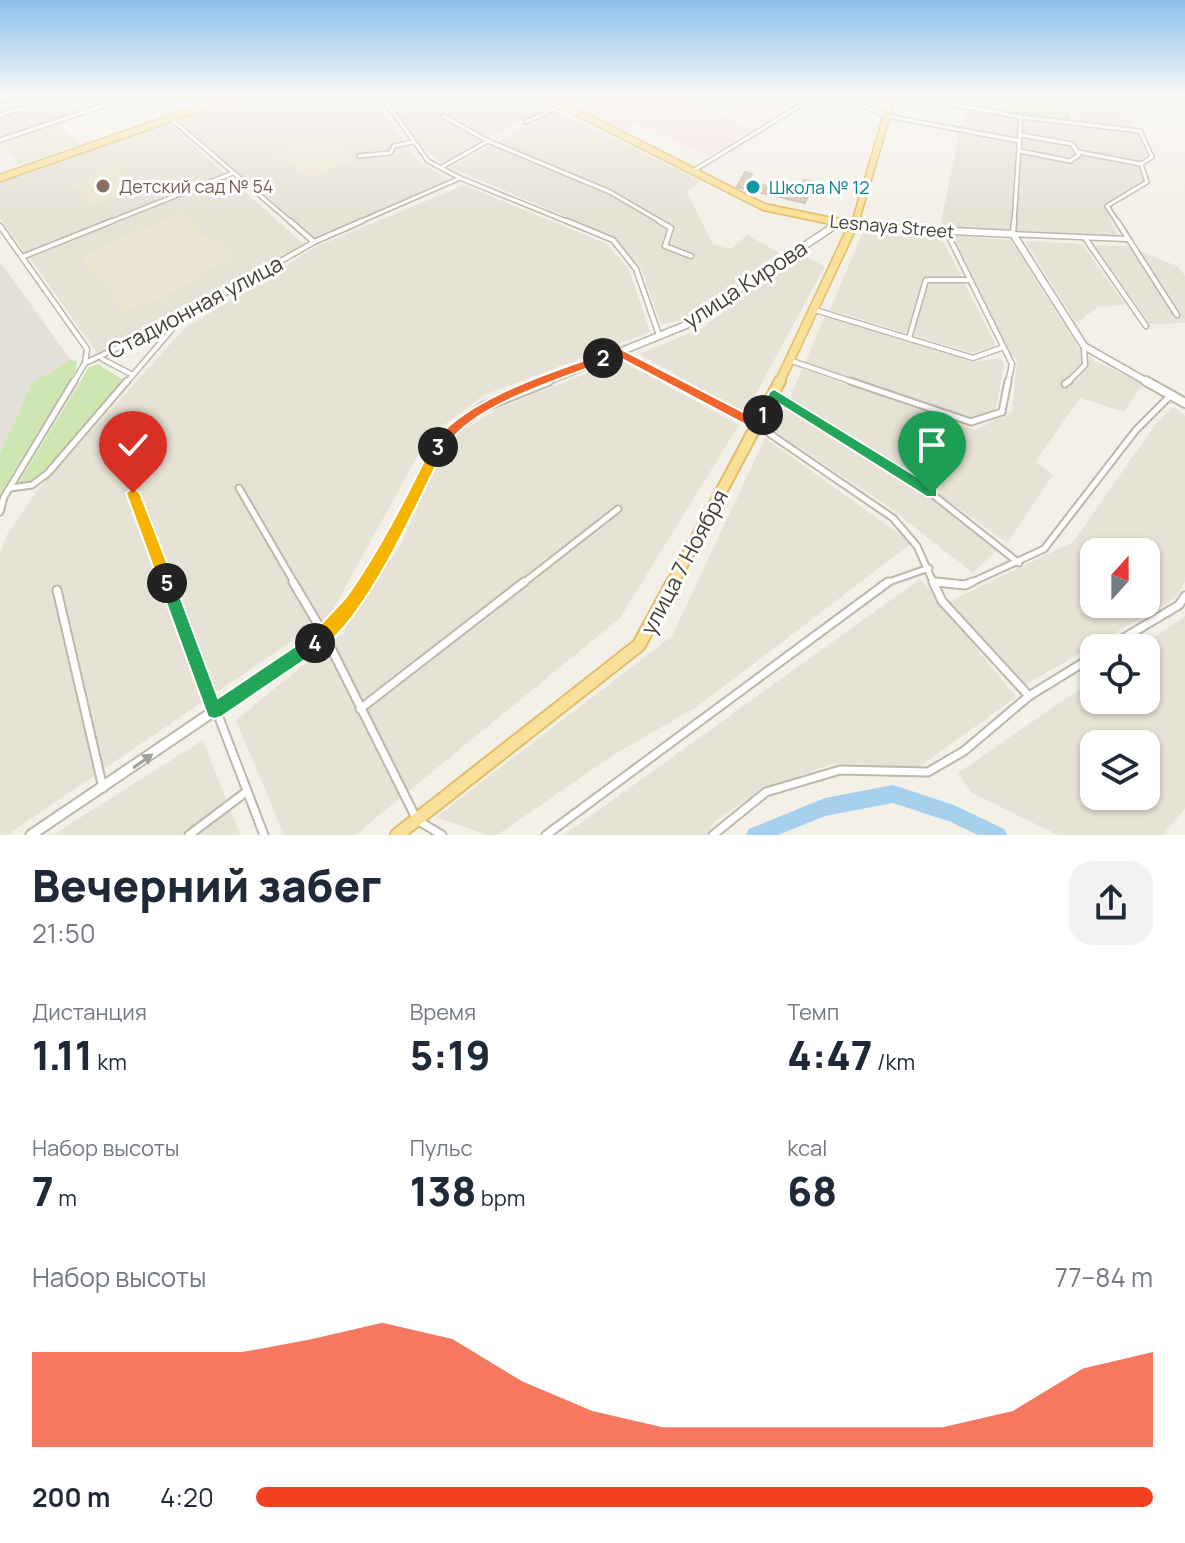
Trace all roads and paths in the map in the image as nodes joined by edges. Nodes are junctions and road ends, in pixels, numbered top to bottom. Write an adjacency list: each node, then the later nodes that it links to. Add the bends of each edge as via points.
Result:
1 (128, 134): 21 (main road)
2 (188, 134): 20 (street)
3 (408, 134): 13 (street)
4 (475, 134): 12 (street)
5 (620, 134): 19 (main road, Lesnaya Street)
6 (753, 134): 19 (street)
7 (880, 134): 25 (main road, улица 7 Ноября)
8 (998, 134): 11 (street)
9 (1020, 134): 11 (street)
10 (1141, 134): 17 (street, via 1152,157)
11 (1020, 138): 14 (street); 15 (street, via 1072,144)
12 (488, 141): 18 (street); 32 (street, via 610,192 671,228 665,246)
13 (413, 142): 16 (street, via 394,146 390,153); 18 (street)
14 (1020, 151): 15 (street, via 1070,161); 27 (street)
15 (1078, 152): 17 (street)
16 (359, 156)
17 (1141, 164): 30 (street, via 1147,182 1107,205)
18 (441, 168): 22 (street)
19 (693, 171): 23 (main road, Lesnaya Street, via 764,207)
20 (233, 173): 31 (street); 33 (street)
21 (0, 178)
22 (460, 178): 31 (street, Стадионная улица); 39 (street, via 613,240 636,269)
23 (837, 224): 25 (main road, Lesnaya Street); 39 (street, улица Кирова, via 686,325)
24 (0, 226): 28 (street)
25 (854, 226): 26 (street, Lesnaya Street); 35 (main road, улица 7 Ноября)
26 (946, 231): 27 (street, Lesnaya Street); 34 (street)
27 (1013, 234): 29 (street, Lesnaya Street); 41 (street)
28 (3, 236): 33 (street)
29 (1085, 237): 30 (street, Lesnaya Street); 38 (street)
30 (1126, 239): 36 (street)
31 (314, 242): 37 (street, Стадионная улица)
32 (691, 256)
33 (22, 257): 46 (street, via 87,349)
34 (968, 280): 40 (street, via 926,280); 42 (street)
35 (815, 310): 40 (street); 45 (main road, улица 7 Ноября)
36 (1177, 315)
37 (182, 318): 44 (street, Стадионная улица); 47 (street)
38 (1146, 326)
39 (659, 335): 43 (street, улица Кирова)
40 (909, 338): 42 (street, via 973,358)
41 (1084, 346): 48 (street, via 1085,369); 50 (street)
42 (1001, 348): 52 (street, via 1012,364 1002,412 971,422)
43 (619, 352): 53 (street); 66 (street, улица Кирова, via 483,407 445,435 392,538)
44 (101, 358): 46 (street, Стадионная улица); 47 (street)
45 (789, 360): 49 (main road, улица 7 Ноября); 52 (street)
46 (85, 363): 54 (street, Стадионная улица)
47 (131, 374): 54 (street, via 48,473 32,485)
48 (1065, 384)
49 (774, 394): 53 (main road, улица 7 Ноября); 57 (street)
50 (1172, 394): 51 (street); 60 (street, via 1136,430 1044,549)
51 (1185, 403)
52 (950, 415): 57 (street)
53 (757, 425): 61 (street, via 893,518); 73 (main road, улица 7 Ноября, via 639,645)
54 (10, 488): 59 (street, Стадионная улица)
55 (239, 488): 66 (street)
56 (133, 493): 70 (street)
57 (932, 493): 60 (street)
58 (618, 509): 69 (street)
59 (0, 512)
60 (1019, 563): 62 (street, via 965,585)
61 (929, 568): 62 (street); 79 (street, via 884,583)
62 (936, 582): 68 (street, via 942,601)
63 (57, 590): 71 (street)
64 (1185, 596): 65 (street)
65 (1130, 634)
66 (325, 636): 69 (street); 70 (street, улица Кирова)
67 (1080, 665): 68 (street)
68 (1029, 696): 80 (street, via 964,751 928,772 840,770 766,792)
69 (360, 709): 73 (street)
70 (214, 711): 71 (street, улица Кирова, one-way to 70); 72 (street)
71 (103, 789): 74 (street, улица Кирова)
72 (246, 792): 75 (street); 76 (street)
73 (417, 820): 77 (main road, улица 7 Ноября); 78 (street)
74 (31, 835)
75 (189, 835)
76 (264, 835)
77 (397, 835)
78 (442, 835)
79 (546, 835)
80 (713, 835)

